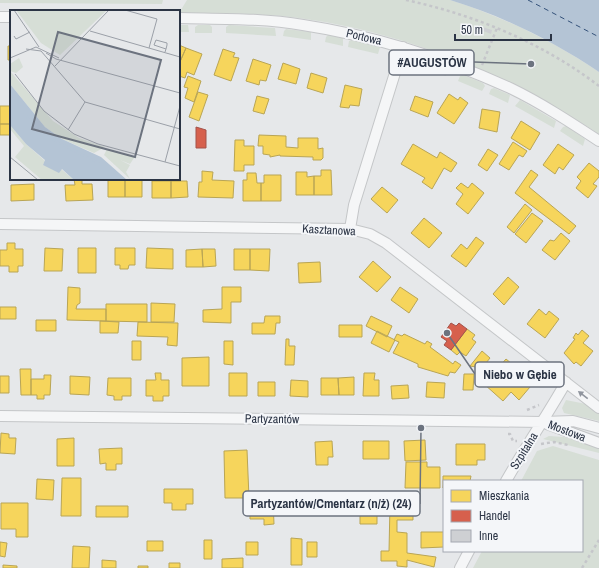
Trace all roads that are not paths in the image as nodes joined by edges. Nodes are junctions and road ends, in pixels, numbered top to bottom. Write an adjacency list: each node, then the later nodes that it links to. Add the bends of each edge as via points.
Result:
1 (0, 16): 2 (street)
2 (10, 17)
3 (180, 18): 4 (street, Portowa, via 302,25 362,36)
4 (403, 47): 5 (street, Portowa, via 518,93); 7 (street, via 354,205)
5 (599, 141)
6 (0, 224): 7 (street, Kasztanowa)
7 (350, 229): 8 (street, Kasztanowa, via 370,234 386,244)
8 (566, 382): 9 (street, Kasztanowa, one-way to 8); 11 (street, Szpitalna)
9 (599, 408)
10 (0, 416): 11 (street, Partyzantów)
11 (543, 422): 12 (street, Mostowa, via 573,421); 13 (street, Mostowa); 14 (street, Szpitalna, via 526,443)
12 (599, 428)
13 (599, 443)
14 (507, 480)
15 (468, 552): 16 (street)
16 (460, 568)

